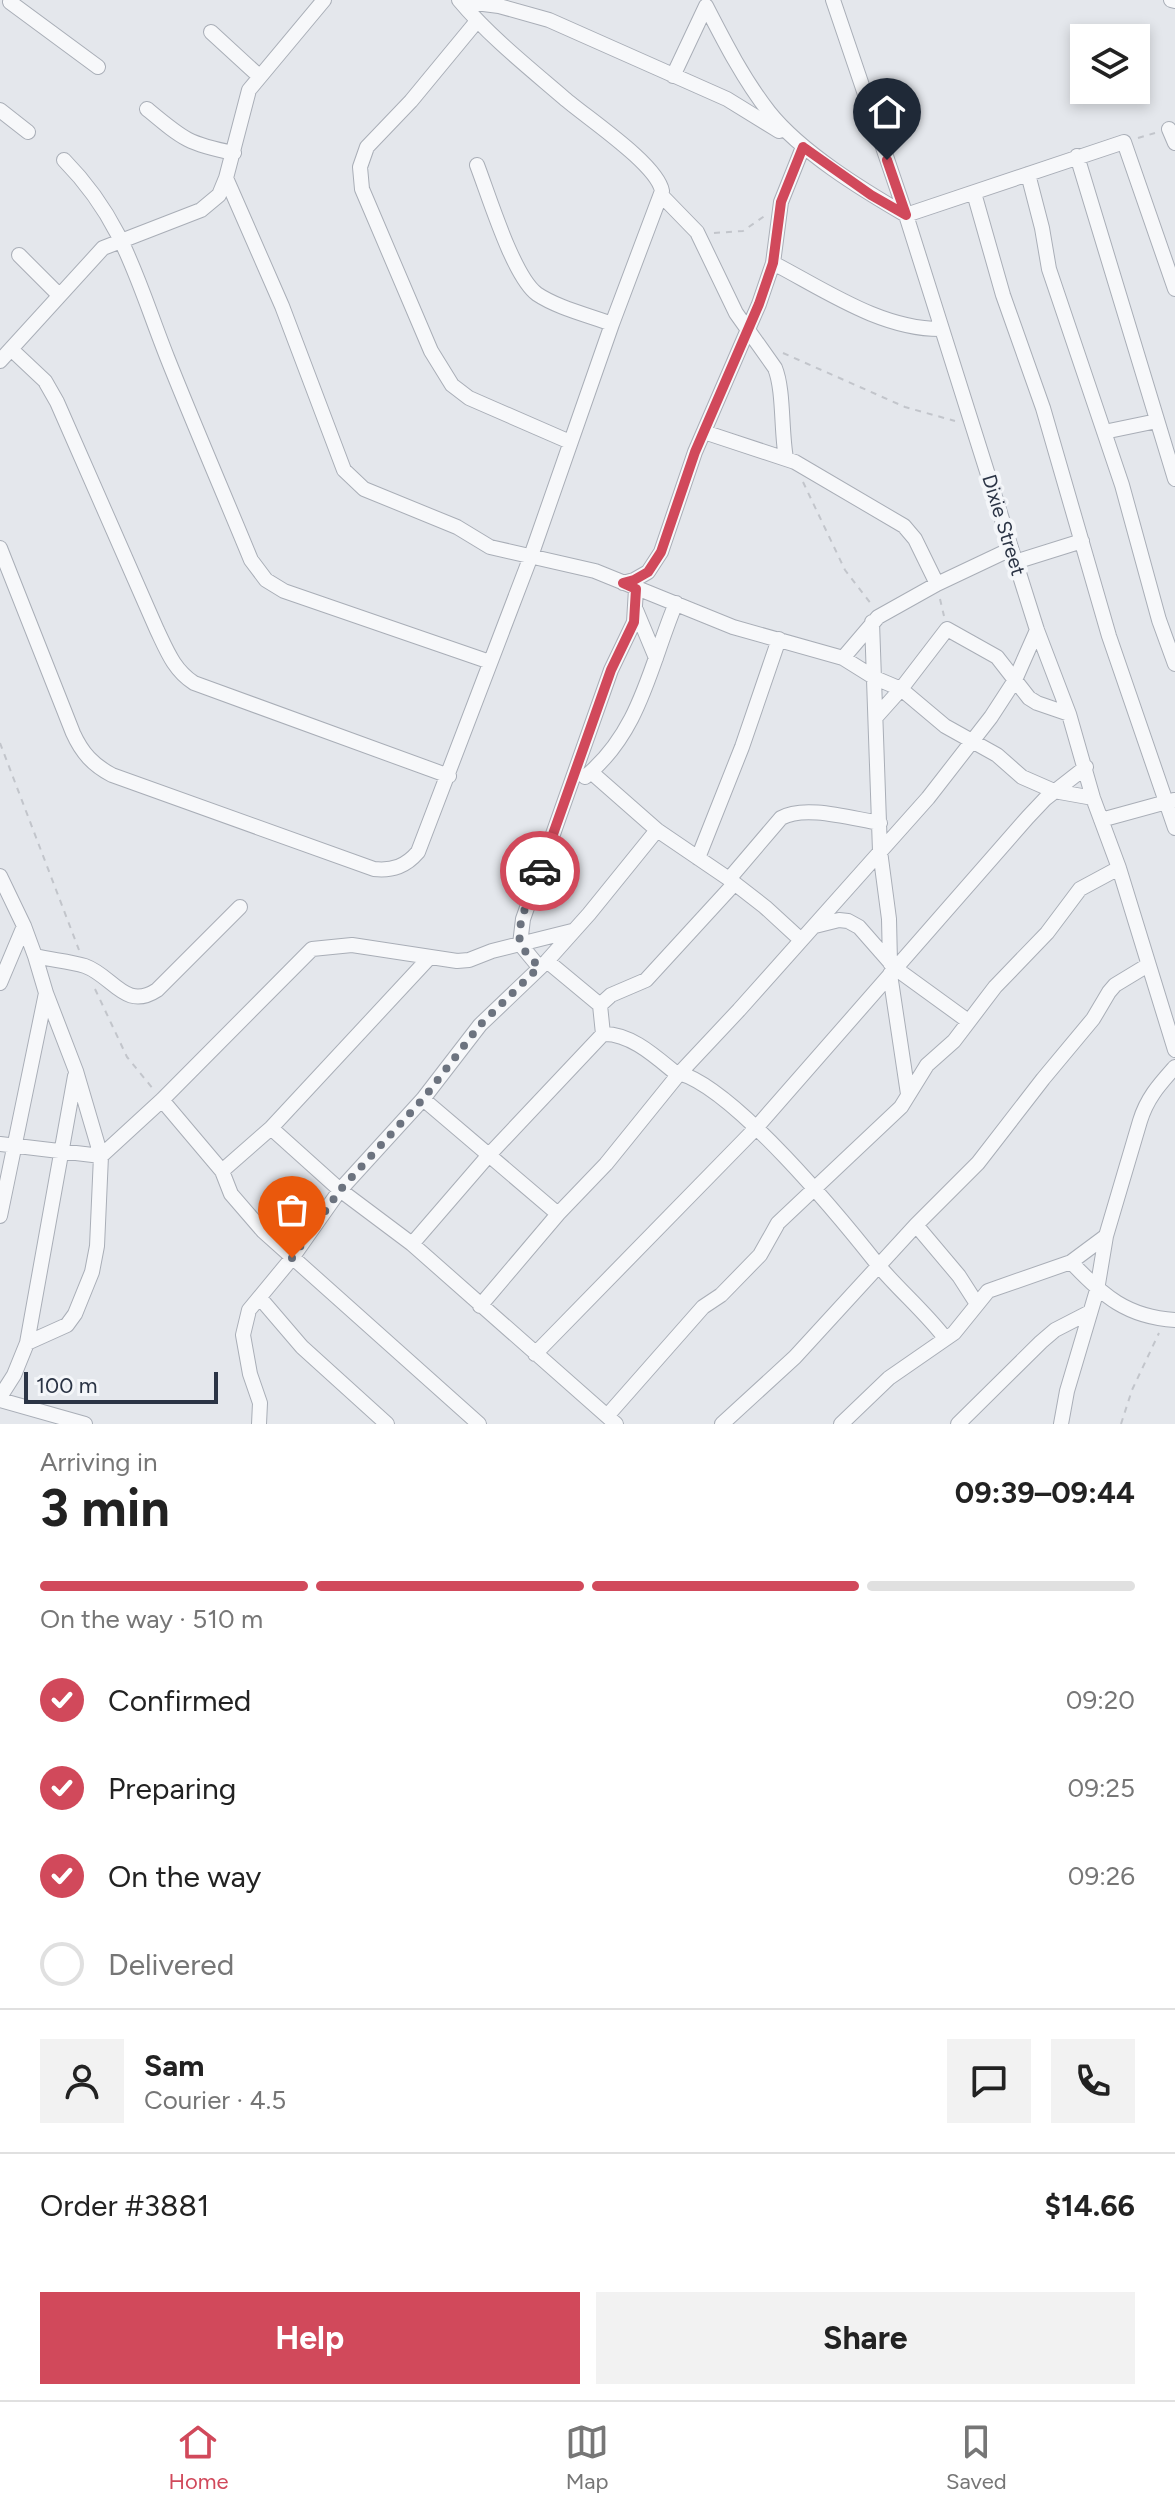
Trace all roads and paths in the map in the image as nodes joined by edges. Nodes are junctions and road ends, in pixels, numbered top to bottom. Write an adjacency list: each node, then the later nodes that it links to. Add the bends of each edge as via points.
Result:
1 (324, 0): 9 (street)
2 (833, 0): 26 (street, Dixie Street)
3 (459, 1): 6 (street); 10 (street, via 549,20)
4 (708, 2): 10 (street); 15 (street, via 746,78)
5 (7, 5): 8 (street)
6 (477, 21): 24 (street, via 638,158 657,178); 43 (street, via 367,147 360,178 431,351 452,385 469,398)
7 (211, 32): 9 (street)
8 (98, 67)
9 (259, 76): 17 (street, via 244,102)
10 (673, 76): 15 (street, via 727,99)
11 (147, 109): 17 (street, via 183,139)
12 (0, 110): 13 (street)
13 (28, 132)
14 (1172, 136): 16 (path)
15 (799, 142): 25 (street); 26 (street)
16 (1124, 142): 18 (street); 31 (street)
17 (234, 153): 22 (street)
18 (1077, 156): 21 (street); 39 (street)
19 (64, 160): 28 (street, via 95,195)
20 (477, 165): 33 (street, via 528,285 548,299)
21 (1028, 174): 23 (street); 42 (street, via 1049,269)
22 (226, 178): 28 (street, via 219,195 201,210); 48 (street, via 344,470 364,489 392,502 457,527 490,547)
23 (974, 193): 26 (street); 46 (street)
24 (662, 196): 27 (street); 33 (street)
25 (781, 202): 27 (path, via 743,231); 30 (street)
26 (906, 215): 34 (street, Dixie Street)
27 (697, 232): 35 (street)
28 (122, 239): 32 (street, via 103,248); 60 (street, via 251,560 266,580 284,591)
29 (19, 255): 32 (street)
30 (773, 263): 34 (street, via 893,322); 35 (street)
31 (1175, 289)
32 (59, 295): 36 (street)
33 (612, 324): 43 (street)
34 (942, 329): 40 (street, Dixie Street)
35 (747, 330): 41 (street); 44 (street, via 779,377 782,432)
36 (11, 349): 38 (street); 71 (street, via 45,381 57,402 157,630 184,677)
37 (783, 353): 40 (path, via 905,407)
38 (0, 361)
39 (1157, 421): 42 (street); 45 (street)
40 (972, 426): 49 (street, Dixie Street)
41 (704, 432): 44 (street); 51 (street, via 656,563)
42 (1104, 432): 61 (street)
43 (570, 442): 48 (street)
44 (791, 460): 50 (street, via 904,526); 54 (path)
45 (1175, 479)
46 (1082, 541): 49 (street); 75 (street, via 1109,636)
47 (0, 548): 71 (street, via 79,747 112,775 384,870 403,865 418,852)
48 (531, 556): 51 (street); 60 (street)
49 (1013, 556): 50 (street); 56 (street, Dixie Street)
50 (937, 584): 54 (street); 55 (path)
51 (630, 586): 52 (street); 53 (street)
52 (676, 603): 57 (street); 58 (street)
53 (636, 610): 58 (street); 72 (street)
54 (875, 620): 59 (street); 62 (street)
55 (947, 629): 63 (street, via 997,657); 64 (street)
56 (1037, 630): 63 (street); 65 (street, Dixie Street)
57 (779, 639): 59 (street); 81 (street)
58 (656, 658): 70 (street, via 629,724)
59 (843, 658): 62 (street)
60 (490, 662): 71 (street)
61 (1175, 664)
62 (875, 678): 64 (street); 66 (street)
63 (1015, 680): 65 (street, via 1037,703); 67 (street)
64 (901, 689): 66 (street); 67 (street, via 945,726)
65 (1069, 714): 69 (street, Dixie Street)
66 (876, 717): 77 (street)
67 (974, 740): 73 (street, via 1022,777); 80 (street)
68 (0, 743): 95 (path)
69 (1086, 767): 73 (street); 74 (street, Dixie Street)
70 (591, 772): 72 (street); 79 (street)
71 (449, 776)
72 (570, 788): 90 (street, via 525,910)
73 (1054, 791): 74 (street); 96 (street)
74 (1093, 798): 76 (street, Dixie Street)
75 (1171, 801): 76 (street); 78 (street)
76 (1101, 820): 82 (street, Dixie Street)
77 (880, 823): 80 (street); 84 (street, via 789,813)
78 (1175, 828)
79 (657, 830): 81 (street); 88 (street)
80 (880, 851): 87 (street); 96 (street)
81 (698, 858): 84 (street)
82 (1119, 868): 94 (street, Dixie Street); 100 (street, via 1080,889)
83 (0, 876): 86 (street)
84 (732, 881): 89 (street); 99 (street, via 646,980)
85 (240, 907): 95 (street, via 148,996 129,996)
86 (24, 926): 91 (street); 97 (street)
87 (815, 926): 89 (street); 96 (street, via 839,920 859,927)
88 (572, 931): 90 (street); 93 (street)
89 (801, 940): 105 (street)
90 (520, 944): 92 (street, via 469,960); 93 (street)
91 (35, 956): 95 (street); 98 (street)
92 (429, 958): 108 (street, via 352,945 312,949); 109 (street)
93 (543, 964): 99 (street); 107 (street, via 480,1025)
94 (1148, 965): 102 (street, Dixie Street); 120 (street, via 1115,985 978,1163)
95 (85, 966): 108 (path, via 120,1044)
96 (892, 969): 100 (street); 106 (street); 110 (street)
97 (0, 983)
98 (46, 993): 104 (street); 111 (street)
99 (600, 1005): 101 (street)
100 (968, 1021): 106 (street, via 927,1065)
101 (603, 1034): 105 (street, via 622,1037); 114 (street)
102 (1175, 1050)
103 (1175, 1067): 121 (street, via 1145,1103)
104 (76, 1071): 112 (street); 113 (street)
105 (678, 1074): 110 (street, via 709,1087); 118 (street)
106 (908, 1095): 116 (street, via 874,1134)
107 (423, 1099): 114 (street); 117 (street)
108 (162, 1100): 113 (street); 115 (street)
109 (271, 1128): 115 (street); 117 (street)
110 (755, 1129): 116 (street); 134 (street)
111 (7, 1145): 112 (street); 119 (street)
112 (62, 1153): 113 (street); 133 (street)
113 (101, 1156): 133 (street, via 92,1272 72,1320 62,1330)
114 (488, 1156): 118 (street); 122 (street)
115 (222, 1171): 123 (street, via 237,1204)
116 (813, 1188): 125 (street); 136 (street, via 778,1223 760,1255 703,1307)
117 (340, 1190): 122 (street); 123 (street)
118 (558, 1214): 129 (street)
119 (0, 1216)
120 (916, 1225): 125 (street); 128 (street)
121 (1106, 1236): 124 (street); 126 (street)
122 (412, 1244): 129 (street)
123 (292, 1258): 127 (street); 137 (street)
124 (1071, 1262): 126 (street); 128 (street, via 988,1291)
125 (880, 1266): 132 (street); 141 (street, via 795,1357)
126 (1097, 1290): 130 (street); 131 (street, via 1126,1309)
127 (260, 1298): 139 (street, via 245,1318 243,1335 260,1403); 140 (street, via 302,1347)
128 (977, 1304): 132 (street, via 962,1326)
129 (480, 1306): 134 (street)
130 (1090, 1312): 143 (street, via 1055,1330); 144 (street)
131 (1172, 1320): 145 (path, via 1154,1342)
132 (945, 1338): 142 (street, via 889,1378)
133 (27, 1343): 135 (street)
134 (535, 1354): 136 (street)
135 (0, 1398): 138 (street)
136 (611, 1420)
137 (476, 1423)
138 (85, 1424)
139 (259, 1424)
140 (387, 1424)
141 (722, 1424)
142 (841, 1424)
143 (958, 1424)
144 (1061, 1424)
145 (1121, 1424)

